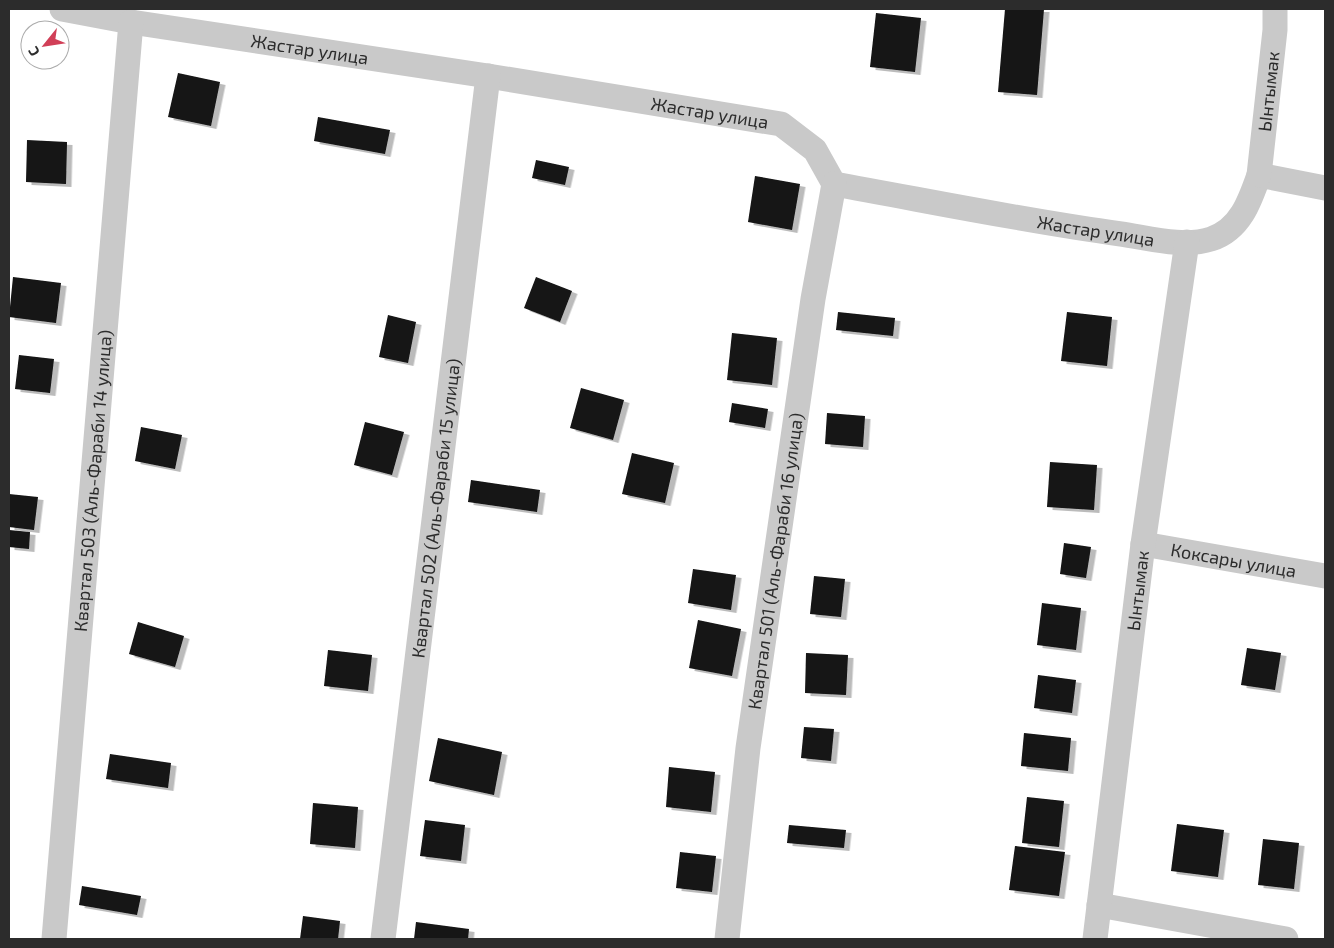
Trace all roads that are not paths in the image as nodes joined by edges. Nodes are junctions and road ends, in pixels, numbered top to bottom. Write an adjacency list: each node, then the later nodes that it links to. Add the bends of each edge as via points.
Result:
1 (62, 9): 3 (street, Жастар улица)
2 (1275, 9): 5 (street, Ынтымак)
3 (130, 22): 4 (street, Жастар улица); 12 (street, Квартал 503 (Аль-Фараби 14 улица))
4 (488, 76): 6 (street, Жастар улица, via 781,124 815,150); 13 (street, Квартал 502 (Аль-Фараби 15 улица))
5 (1259, 175): 7 (street); 8 (street, Жастар улица, via 1248,206 1234,226 1213,239)
6 (834, 184): 8 (street, Жастар улица, via 1075,228); 14 (street, Квартал 501 (Аль-Фараби 16 улица), via 813,300 748,748)
7 (1325, 188)
8 (1187, 242): 9 (street, Ынтымак)
9 (1143, 544): 10 (street, Коксары улица); 11 (street, Ынтымак)
10 (1325, 576)
11 (1099, 905): 15 (street, Ынтымак); 16 (street)
12 (54, 939)
13 (383, 939)
14 (727, 939)
15 (1095, 939)
16 (1286, 939)

